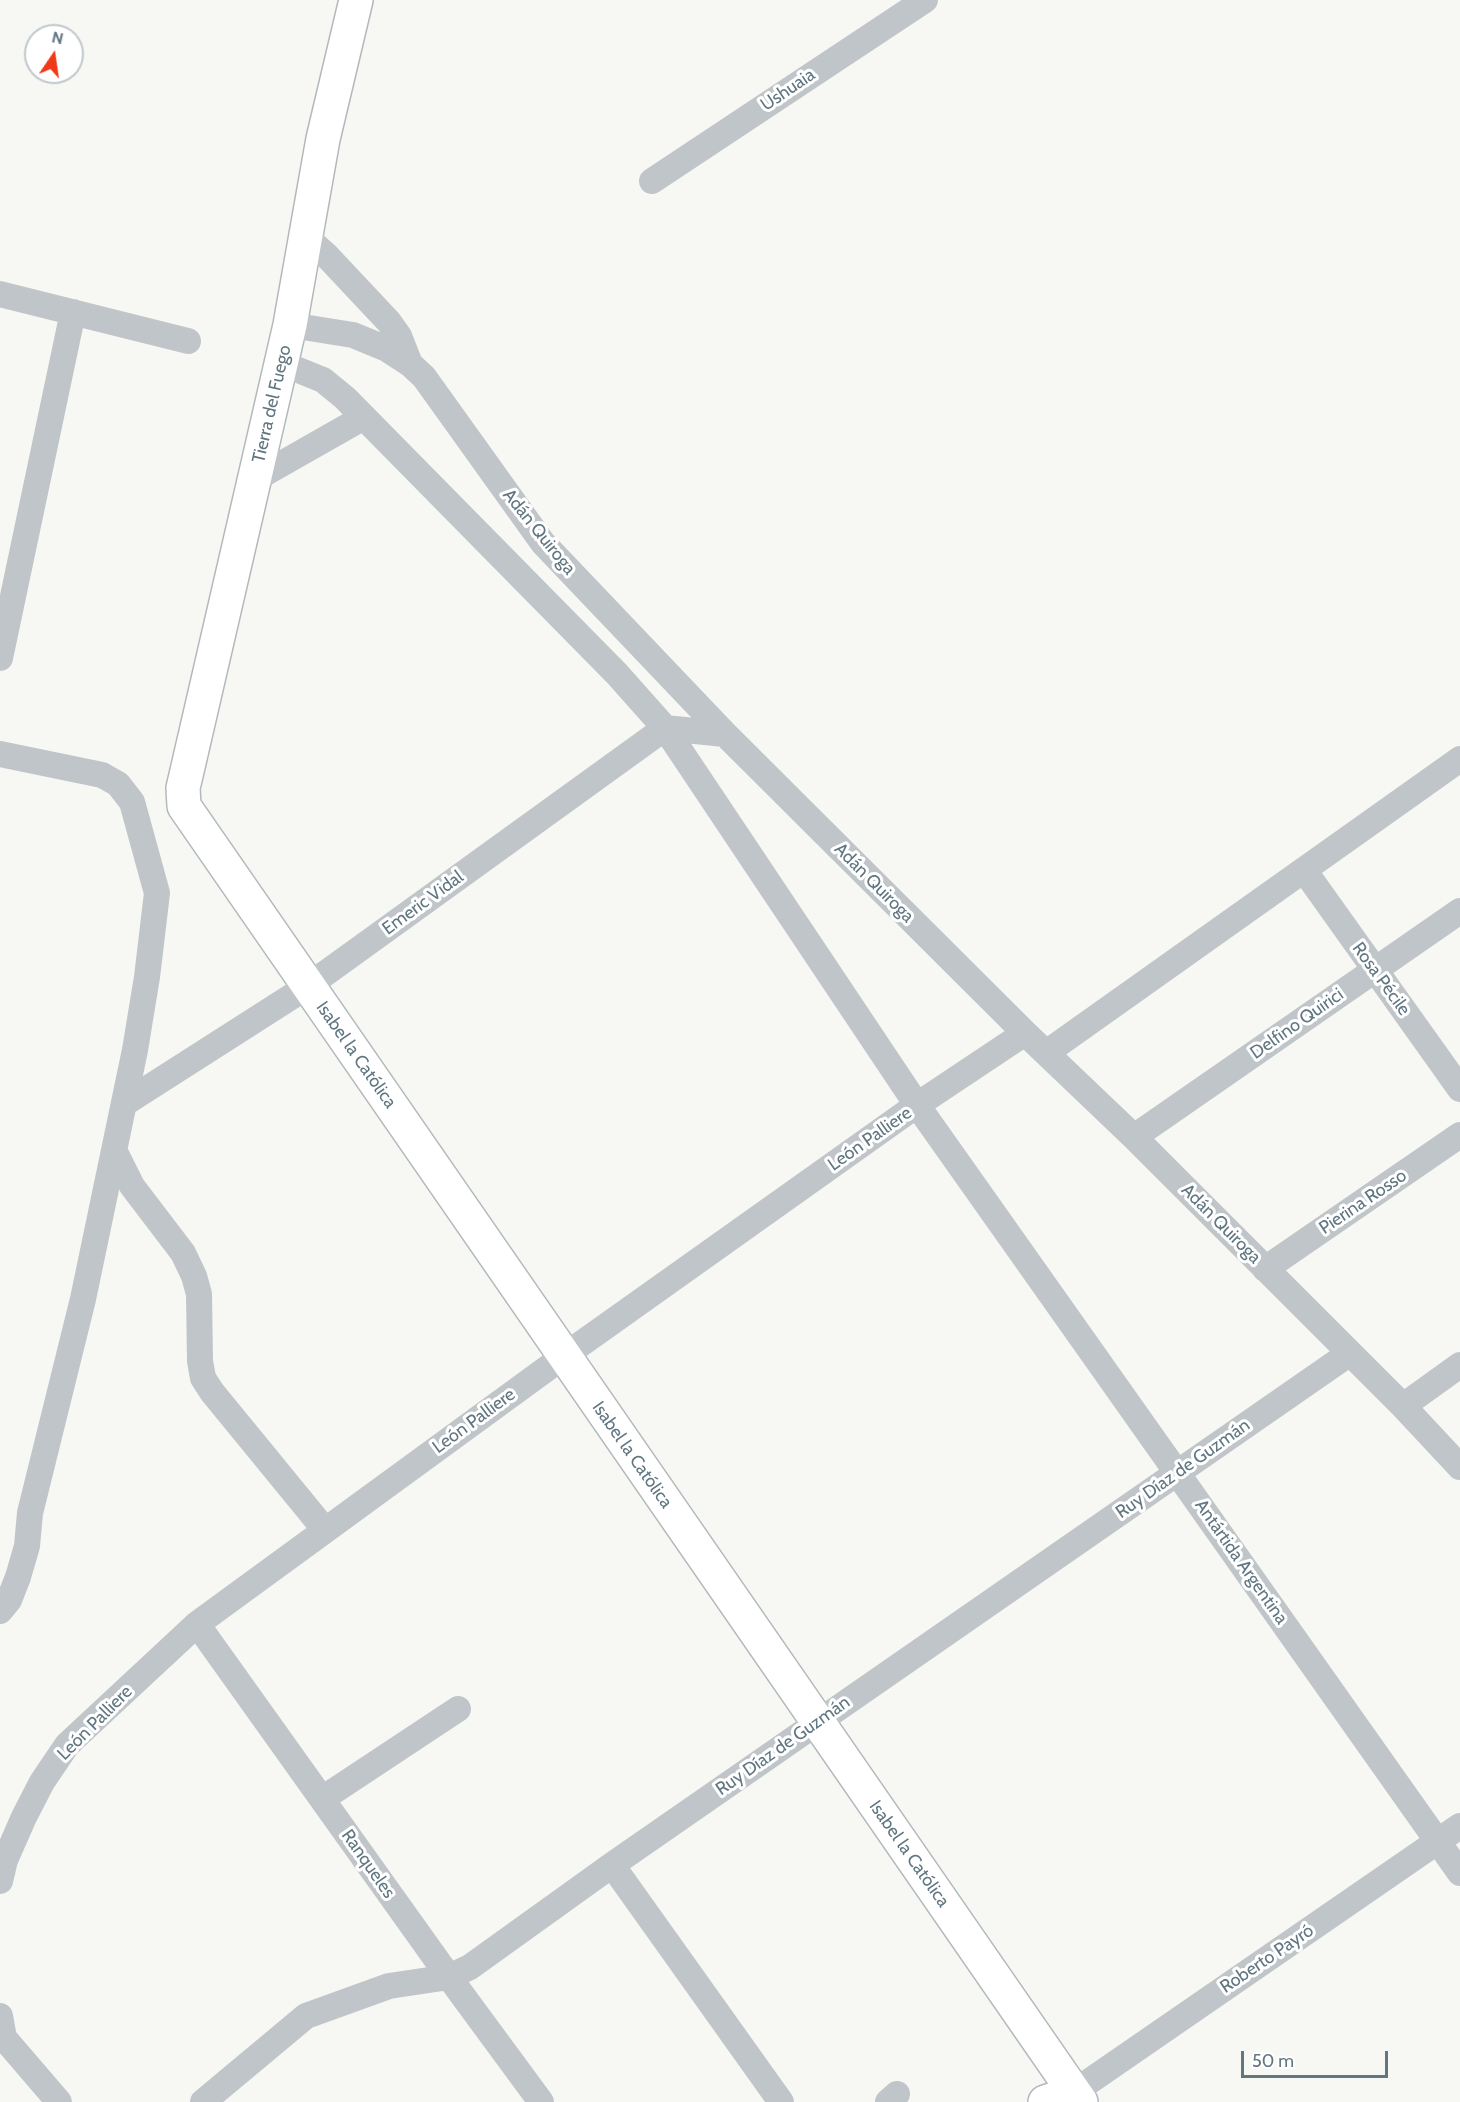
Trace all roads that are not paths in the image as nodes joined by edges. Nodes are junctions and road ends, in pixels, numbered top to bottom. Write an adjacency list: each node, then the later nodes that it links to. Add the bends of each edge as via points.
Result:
1 (357, 0): 4 (main road, Tierra del Fuego, via 322,139)
2 (925, 0): 3 (street, Ushuaia)
3 (652, 181)
4 (306, 237): 7 (main road, Tierra del Fuego); 10 (street, via 389,322)
5 (0, 294): 6 (street)
6 (73, 312): 8 (street); 15 (street)
7 (290, 325): 9 (main road, Tierra del Fuego); 10 (street, Adán Quiroga, via 353,335)
8 (188, 341)
9 (281, 363): 11 (street, via 323,380); 12 (main road, Tierra del Fuego)
10 (410, 364): 13 (street, Adán Quiroga, via 424,377 543,543)
11 (364, 417): 12 (street); 14 (street)
12 (255, 478): 20 (main road, Tierra del Fuego, via 183,788)
13 (587, 589): 14 (street); 17 (street, Adán Quiroga)
14 (567, 623): 16 (street)
15 (0, 658)
16 (665, 728): 17 (street); 24 (street, Emeric Vidal); 29 (street)
17 (725, 734): 25 (street, Adán Quiroga)
18 (0, 754): 28 (street, via 102,775 118,784 132,802 157,893)
19 (1460, 759): 21 (street)
20 (184, 806): 24 (main road, Isabel la Católica)
21 (1304, 870): 23 (street, Rosa Pécile); 26 (street)
22 (1460, 911): 23 (street, Delfino Quirici)
23 (1375, 970): 27 (street, Rosa Pécile); 31 (street, Delfino Quirici)
24 (308, 986): 28 (street, Emeric Vidal); 35 (main road, Isabel la Católica)
25 (1025, 1033): 26 (street, Adán Quiroga); 29 (street, León Palliere)
26 (1046, 1053): 31 (street, Adán Quiroga)
27 (1460, 1089)
28 (125, 1103): 32 (street)
29 (917, 1106): 35 (street, León Palliere); 39 (street, Antártida Argentina)
30 (1460, 1135): 33 (street, Pierina Rosso)
31 (1134, 1137): 33 (street, Adán Quiroga)
32 (115, 1152): 40 (street, via 132,1186 183,1253 194,1276 199,1294 203,1378); 41 (street, via 30,1513 27,1546 9,1599)
33 (1265, 1269): 34 (street, Adán Quiroga)
34 (1350, 1353): 37 (street, Adán Quiroga); 39 (street, Ruy Díaz de Guzmán)
35 (564, 1356): 40 (street, León Palliere); 44 (main road, Isabel la Católica)
36 (1460, 1365): 37 (street)
37 (1403, 1406): 38 (street, Adán Quiroga)
38 (1460, 1467)
39 (1178, 1473): 44 (street, Ruy Díaz de Guzmán); 47 (street, Antártida Argentina)
40 (325, 1530): 42 (street, León Palliere)
41 (0, 1611)
42 (197, 1624): 45 (street, Ranqueles); 50 (street, León Palliere, via 67,1745 29,1808 5,1860)
43 (458, 1709): 45 (street)
44 (817, 1723): 48 (street, Ruy Díaz de Guzmán); 53 (main road, Isabel la Católica)
45 (322, 1799): 51 (street, Ranqueles)
46 (1460, 1826): 47 (street, Roberto Payró)
47 (1438, 1842): 49 (street, Antártida Argentina); 53 (street, Roberto Payró)
48 (612, 1864): 51 (street, Ruy Díaz de Guzmán, via 470,1967); 57 (street)
49 (1460, 1873)
50 (0, 1881)
51 (449, 1977): 55 (street, Ruy Díaz de Guzmán, via 389,1986 306,2016); 56 (street, Ranqueles)
52 (1, 2031): 54 (street)
53 (1066, 2099)
54 (59, 2102)
55 (203, 2102)
56 (541, 2102)
57 (782, 2102)

